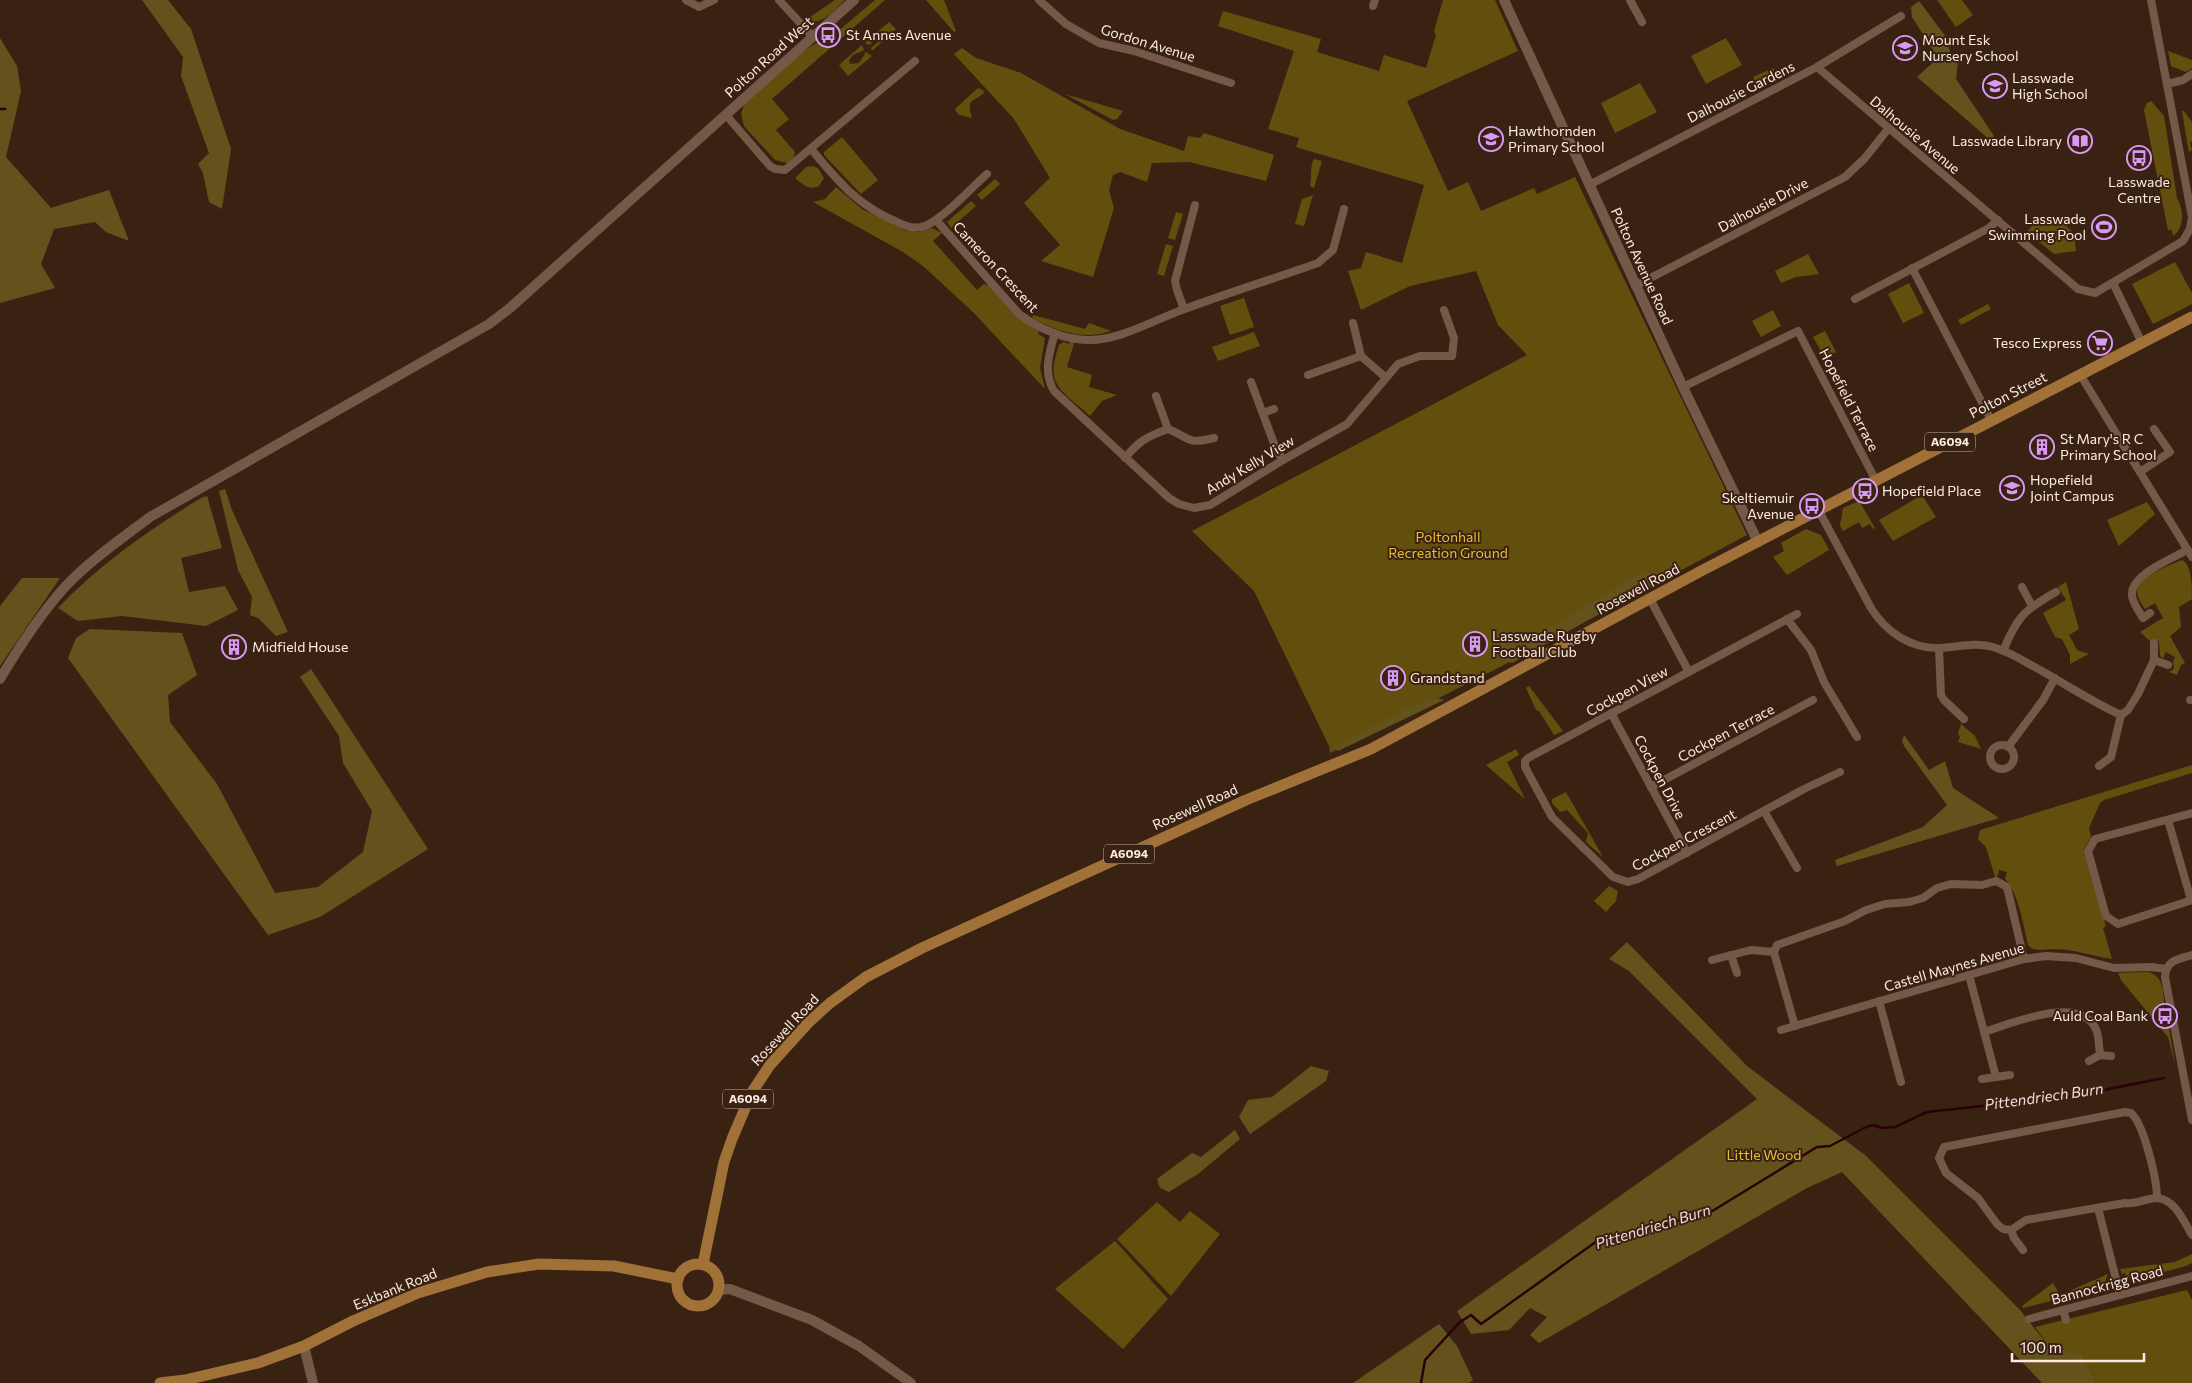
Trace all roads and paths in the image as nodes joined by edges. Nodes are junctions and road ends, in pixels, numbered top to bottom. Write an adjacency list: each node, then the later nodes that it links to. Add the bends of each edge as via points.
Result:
1 (686, 0): 2 (street, via 699,7)
2 (714, 0)
3 (780, 0): 11 (street)
4 (854, 0): 11 (street, Polton Road West)
5 (1039, 0): 15 (street, Gordon Avenue, via 1066,24 1099,43)
6 (1504, 0): 21 (street, Polton Avenue Road)
7 (1630, 0): 10 (street)
8 (2151, 0): 16 (street, Dalhousie Avenue)
9 (1901, 16): 13 (street, Dalhousie Gardens)
10 (1642, 22)
11 (813, 37): 17 (street, Polton Road West)
12 (915, 61): 19 (street)
13 (1817, 67): 18 (street, Dalhousie Avenue); 21 (street, Dalhousie Gardens)
14 (2192, 74): 16 (street)
15 (1231, 83)
16 (2167, 84): 27 (street, Dalhousie Avenue, via 2192,217 2190,230 2183,240)
17 (726, 115): 19 (street, via 775,169 785,170); 70 (street, Polton Road West, via 489,324 150,517 106,551 65,587 20,646)
18 (1888, 129): 25 (street, Dalhousie Avenue); 28 (street, Dalhousie Drive, via 1865,158 1844,176)
19 (811, 149): 24 (street, Cameron Crescent, via 857,200 871,210 910,227 918,228)
20 (987, 174): 24 (street, Cameron Crescent)
21 (1590, 185): 28 (street, Polton Avenue Road)
22 (1195, 205): 30 (street, via 1176,281)
23 (1344, 209): 30 (street, Cameron Crescent, via 1333,250 1318,263)
24 (936, 220): 34 (street, Cameron Crescent, via 1019,314 1034,326)
25 (1998, 220): 26 (street, via 1989,228); 27 (street, Dalhousie Avenue, via 2078,289 2094,293)
26 (1912, 268): 29 (street); 45 (street)
27 (2113, 284): 35 (street)
28 (1636, 286): 41 (street, Polton Avenue Road)
29 (1854, 299)
30 (1184, 309): 34 (street, Cameron Crescent, via 1107,338 1081,340)
31 (1444, 310): 39 (street, Andy Kelly View, via 1454,338 1452,356 1420,356 1398,364)
32 (2192, 317): 35 (main road, Polton Street / A6094)
33 (1353, 323): 36 (street)
34 (1055, 333): 49 (street, Andy Kelly View, via 1047,368 1050,384)
35 (2142, 343): 38 (main road, Polton Street / A6094)
36 (1362, 356): 37 (street); 39 (street)
37 (1308, 375)
38 (2081, 376): 45 (main road, Polton Street / A6094); 51 (street)
39 (1385, 377): 50 (street, Andy Kelly View, via 1347,424)
40 (1252, 382): 44 (street)
41 (1683, 386): 52 (street, Hopefield Terrace, via 1798,331); 54 (street, Polton Avenue Road)
42 (1156, 396): 46 (street)
43 (1274, 410): 44 (street)
44 (1263, 413): 50 (street)
45 (1991, 420): 52 (main road, Polton Street / A6094)
46 (1168, 429): 48 (street, via 1196,442); 49 (street, via 1147,436)
47 (2154, 429): 51 (street, via 2170,452)
48 (1214, 438)
49 (1125, 458): 50 (street, Andy Kelly View, via 1169,498 1194,508 1210,505)
50 (1283, 460)
51 (2140, 472): 55 (street)
52 (1876, 481): 53 (main road, Polton Street / A6094)
53 (1819, 511): 54 (main road, Polton Street / A6094); 64 (street, via 1879,620 1913,644)
54 (1758, 542): 58 (main road, Rosewell Road / A6094)
55 (2190, 553): 61 (street, via 2142,575 2134,586 2132,599 2143,618)
56 (2022, 587): 59 (street)
57 (2056, 592): 59 (street)
58 (1650, 599): 68 (street); 113 (main road, Rosewell Road / A6094, via 1372,749 1219,812 930,944 866,977 808,1023 770,1065 752,1092 724,1162)
59 (2032, 606): 65 (street, via 2012,630)
60 (1797, 614): 62 (street, Cockpen View)
61 (2150, 614)
62 (1787, 620): 68 (street, Cockpen View); 75 (street, via 1811,650 1824,682)
63 (2154, 643): 66 (street)
64 (1939, 648): 65 (street, via 1991,646); 74 (street, via 1941,695)
65 (2004, 651): 69 (street)
66 (2154, 660): 67 (street); 73 (street, via 2138,694)
67 (2168, 665)
68 (1689, 672): 72 (street, Cockpen View)
69 (2055, 678): 73 (street); 76 (street)
70 (0, 679)
71 (1813, 700): 79 (street, Cockpen Terrace)
72 (1611, 713): 79 (street, Cockpen Drive); 82 (street, Cockpen View, via 1525,761 1524,766)
73 (2121, 715): 77 (street, via 2114,758)
74 (1964, 719)
75 (1857, 737)
76 (2008, 747)
77 (2099, 766)
78 (1840, 772): 80 (street, Cockpen Crescent)
79 (1651, 787): 84 (street, Cockpen Drive)
80 (1764, 812): 84 (street, Cockpen Crescent); 85 (street)
81 (2192, 813): 83 (street)
82 (1552, 817): 84 (street, Cockpen Crescent, via 1613,878 1623,881 1638,879)
83 (2168, 820): 86 (street); 86 (street, via 2094,839 2088,851 2106,916 2118,924)
84 (1687, 854)
85 (1797, 868)
86 (2192, 900)
87 (1774, 952): 89 (street, via 1751,950); 90 (street, via 1782,942 1885,904 1923,898 1937,888 1951,884 1996,882 2007,887); 96 (street)
88 (2192, 954): 92 (street, via 2172,961)
89 (1731, 955): 91 (street); 93 (street)
90 (2024, 959): 92 (street, Castell Maynes Avenue, via 2046,956 2076,958 2114,968); 94 (street, Castell Maynes Avenue)
91 (1712, 960)
92 (2166, 969): 106 (street)
93 (1736, 973)
94 (1968, 975): 95 (street, Castell Maynes Avenue); 98 (street)
95 (1879, 1002): 96 (street, Castell Maynes Avenue); 105 (street)
96 (1795, 1026): 97 (street, Castell Maynes Avenue)
97 (1781, 1030)
98 (1984, 1032): 99 (street, via 2055,1012 2075,1013 2094,1025); 103 (street)
99 (2100, 1055): 100 (street); 101 (street)
100 (2111, 1056)
101 (2089, 1061)
102 (2010, 1075): 103 (street)
103 (1996, 1077): 104 (street)
104 (1982, 1078)
105 (1901, 1082)
106 (2192, 1120)
107 (2157, 1198): 108 (street); 109 (street, via 2157,1185 2138,1122 2131,1113 2075,1120 1944,1146 1939,1158 1946,1173 1978,1198); 110 (street, via 2178,1210)
108 (2098, 1208): 109 (street, via 2026,1220); 117 (street)
109 (2007, 1230): 112 (street)
110 (2191, 1233): 111 (street)
111 (2182, 1238)
112 (2023, 1250)
113 (703, 1264): 115 (main road, via 685,1268); 116 (main road, via 718,1277)
114 (2192, 1276): 117 (street, Bannockrigg Road)
115 (678, 1279): 116 (main road, via 679,1294 696,1305 710,1302); 121 (main road, Eskbank Road, via 614,1266 539,1264 487,1272 418,1293)
116 (718, 1290): 124 (street, via 730,1289 812,1320 859,1346)
117 (2120, 1295): 118 (street, Bannockrigg Road)
118 (2063, 1310): 119 (street, Bannockrigg Road); 120 (street)
119 (2029, 1319)
120 (2066, 1320)
121 (304, 1346): 122 (main road, Eskbank Road, via 258,1362); 123 (street)
122 (160, 1383)
123 (313, 1383)
124 (911, 1383)

